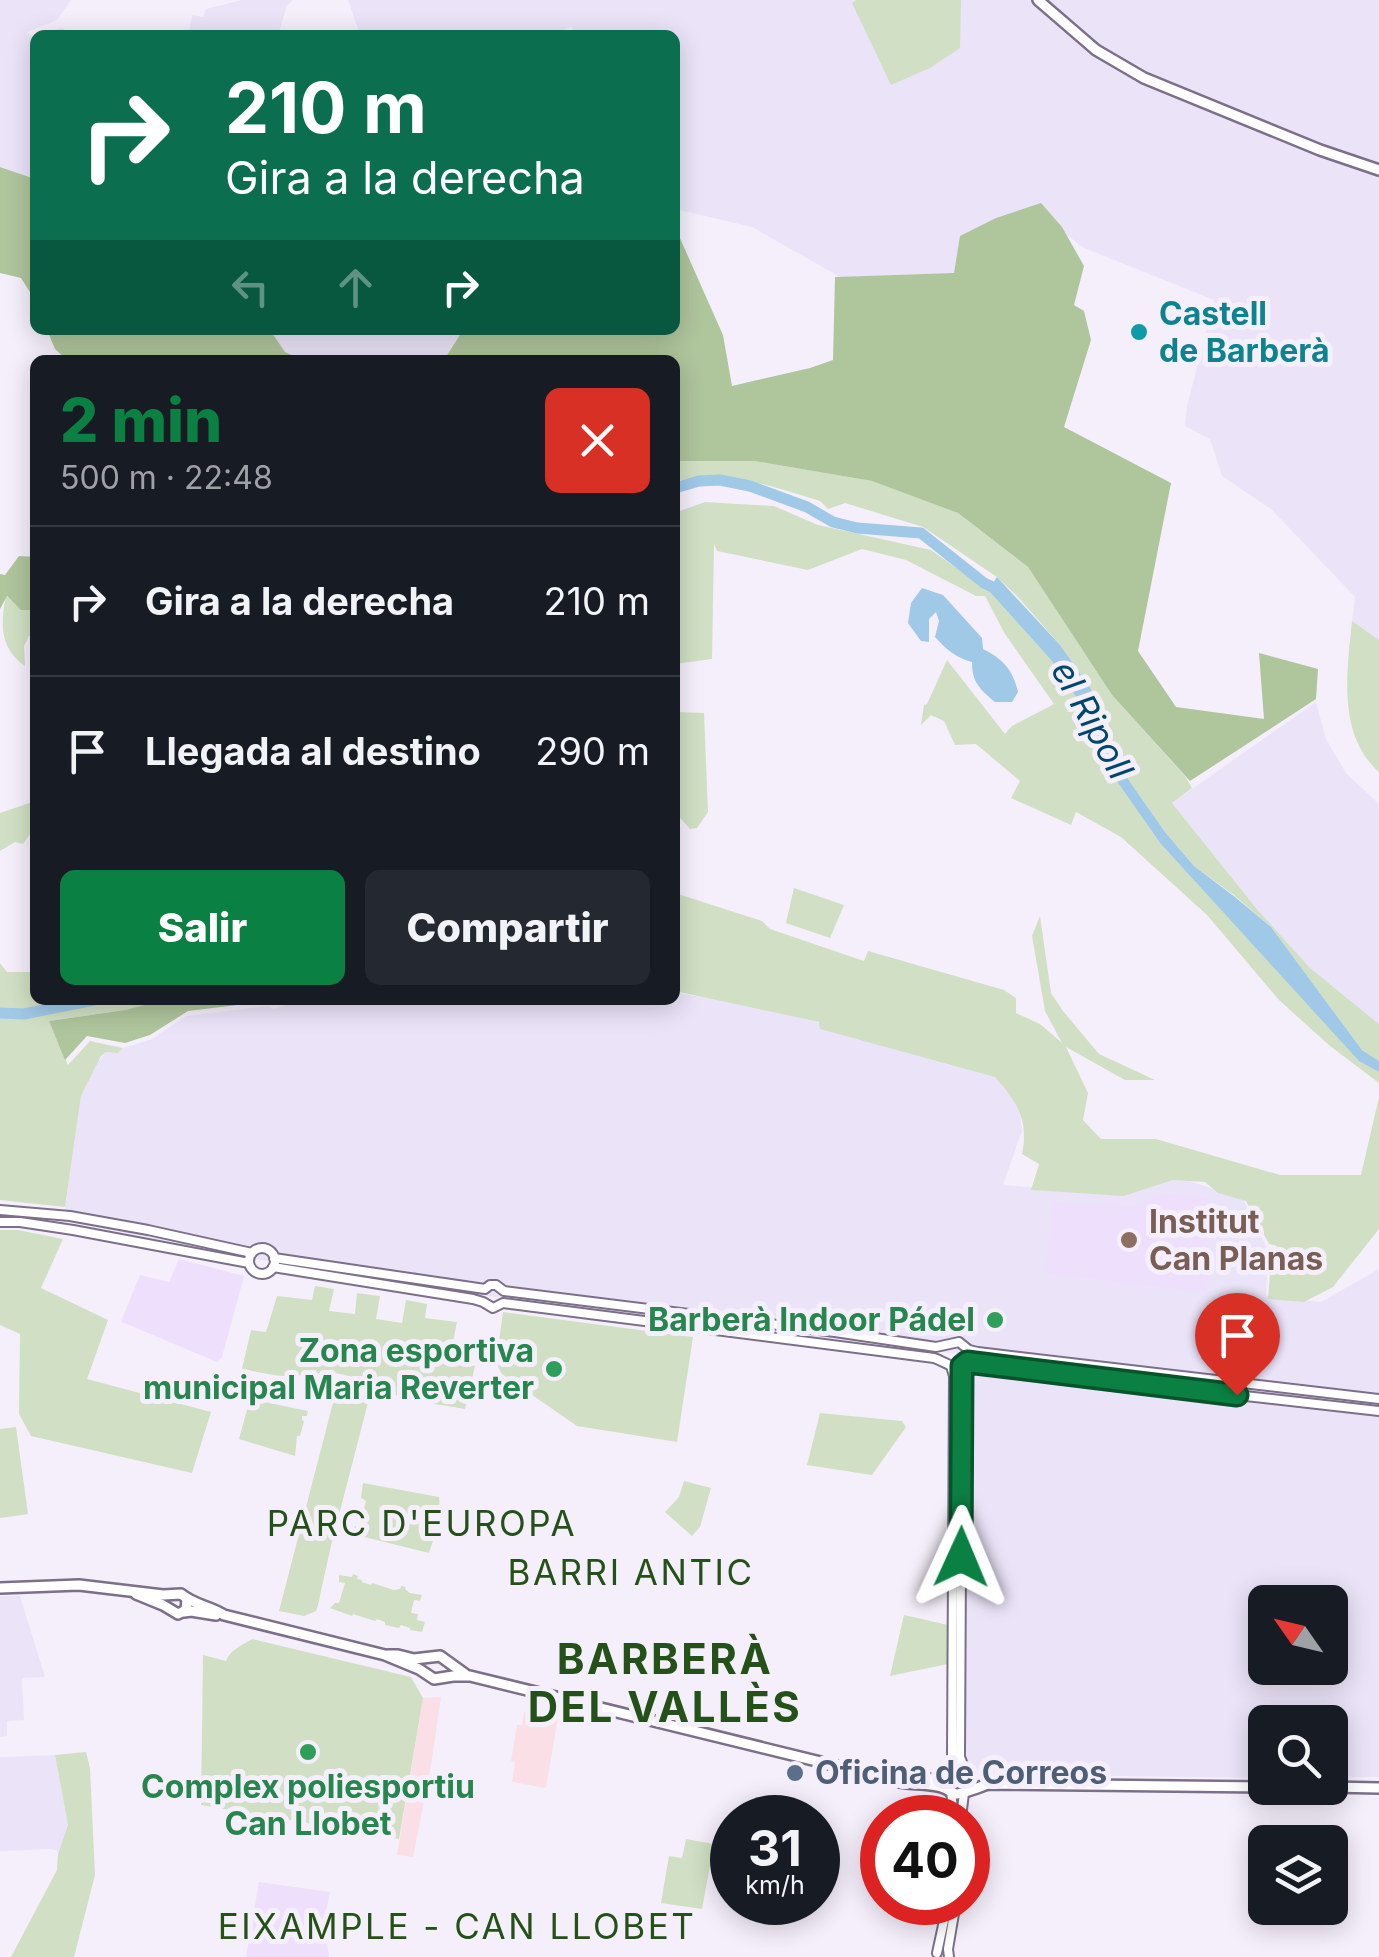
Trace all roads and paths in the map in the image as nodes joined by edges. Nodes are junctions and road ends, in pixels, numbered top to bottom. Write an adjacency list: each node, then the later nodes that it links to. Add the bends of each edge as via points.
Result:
1 (1041, 0): 2 (main road, via 1096,50 1144,78)
2 (1378, 170)
3 (0, 1210): 5 (street, via 70,1216)
4 (0, 1222): 7 (street)
5 (252, 1252): 6 (street, via 264,1248); 7 (street)
6 (274, 1262): 7 (street, via 260,1274); 8 (street); 10 (street)
7 (249, 1263)
8 (484, 1289): 9 (street, via 496,1285); 10 (street)
9 (504, 1291): 11 (street); 12 (street)
10 (484, 1302): 11 (street, via 493,1308)
11 (503, 1303): 14 (street)
12 (947, 1345): 13 (street, via 959,1342); 14 (street)
13 (968, 1350): 15 (street); 16 (street)
14 (948, 1364): 15 (street); 34 (street, via 954,1376)
15 (964, 1364): 18 (street); 33 (street, via 960,1757)
16 (1292, 1388): 17 (street); 18 (street, via 1298,1395)
17 (1379, 1399)
18 (1291, 1401): 19 (street)
19 (1379, 1411)
20 (0, 1588): 21 (main road)
21 (134, 1592): 22 (main road); 24 (main road)
22 (173, 1595): 23 (main road); 24 (main road)
23 (187, 1599): 25 (main road); 26 (main road)
24 (168, 1609): 25 (main road)
25 (184, 1612): 26 (main road)
26 (224, 1615): 27 (main road)
27 (385, 1655): 28 (main road); 30 (main road)
28 (428, 1658): 29 (main road); 30 (main road)
29 (448, 1662): 31 (main road); 32 (main road)
30 (424, 1673): 32 (main road)
31 (470, 1676): 32 (main road); 35 (main road)
32 (444, 1677)
33 (966, 1772): 34 (main road); 36 (main road); 41 (main road)
34 (949, 1774): 35 (main road); 40 (main road)
35 (882, 1778): 40 (main road)
36 (988, 1784): 37 (main road); 41 (main road)
37 (1248, 1787)
38 (1348, 1787): 39 (main road)
39 (1379, 1788)
40 (950, 1790): 41 (main road); 42 (street)
41 (966, 1791): 43 (street)
42 (951, 1795)
43 (965, 1795)
44 (942, 1925): 46 (street)
45 (952, 1925): 47 (street)
46 (934, 1955): 47 (street)
47 (949, 1957)

